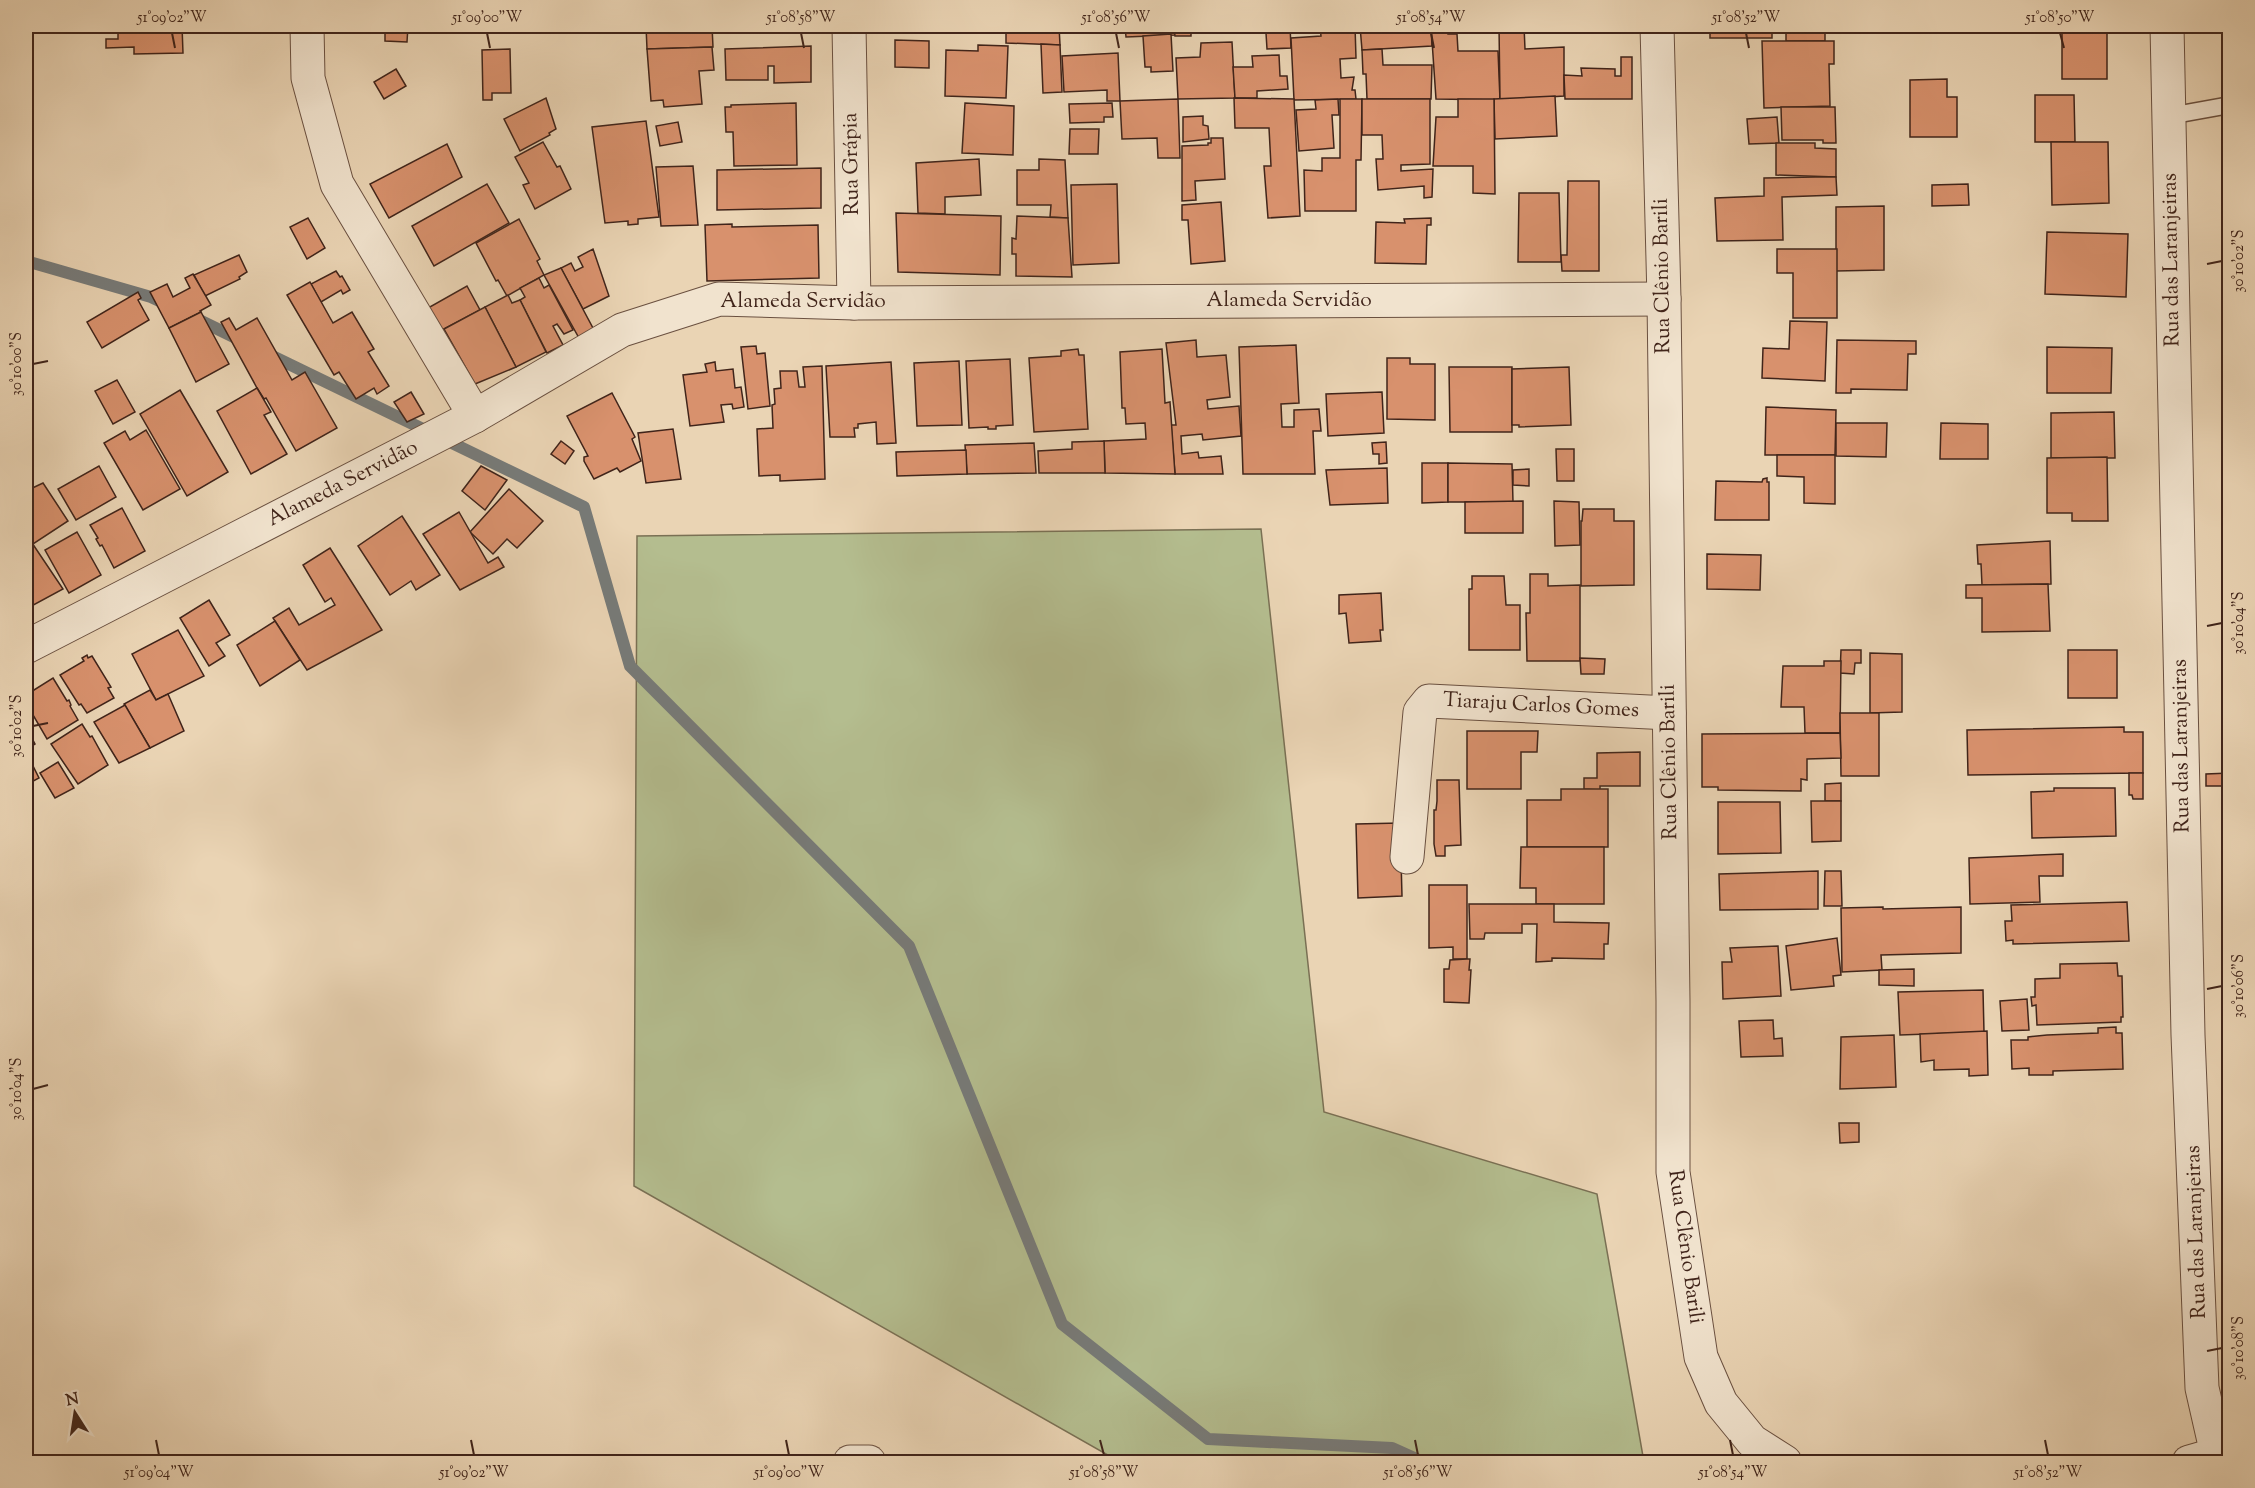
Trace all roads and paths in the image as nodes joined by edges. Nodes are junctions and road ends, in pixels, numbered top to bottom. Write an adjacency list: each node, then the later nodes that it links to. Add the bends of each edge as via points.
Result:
1 (307, 26): 9 (street, via 308,78 337,184)
2 (849, 26): 8 (street, Rua Grápia)
3 (1658, 26): 7 (street, Rua Clênio Barili)
4 (2167, 26): 6 (street, Rua das Laranjeiras)
5 (2229, 105): 6 (lane)
6 (2169, 116): 13 (street, Rua das Laranjeiras, via 2188,1035 2202,1388)
7 (1664, 299): 8 (street, Alameda Servidão); 11 (street, Rua Clênio Barili)
8 (854, 303): 9 (street, Alameda Servidão, via 719,299 622,330)
9 (475, 416): 10 (street, Alameda Servidão)
10 (26, 648)
11 (1669, 713): 12 (street, Tiaraju Carlos Gomes, via 1429,701 1420,712); 16 (street, Rua Clênio Barili, via 1672,1172 1701,1358 1721,1403 1752,1440)
12 (1407, 857)
13 (2210, 1460)
14 (850, 1462): 15 (street)
15 (868, 1462)
16 (1785, 1462)

